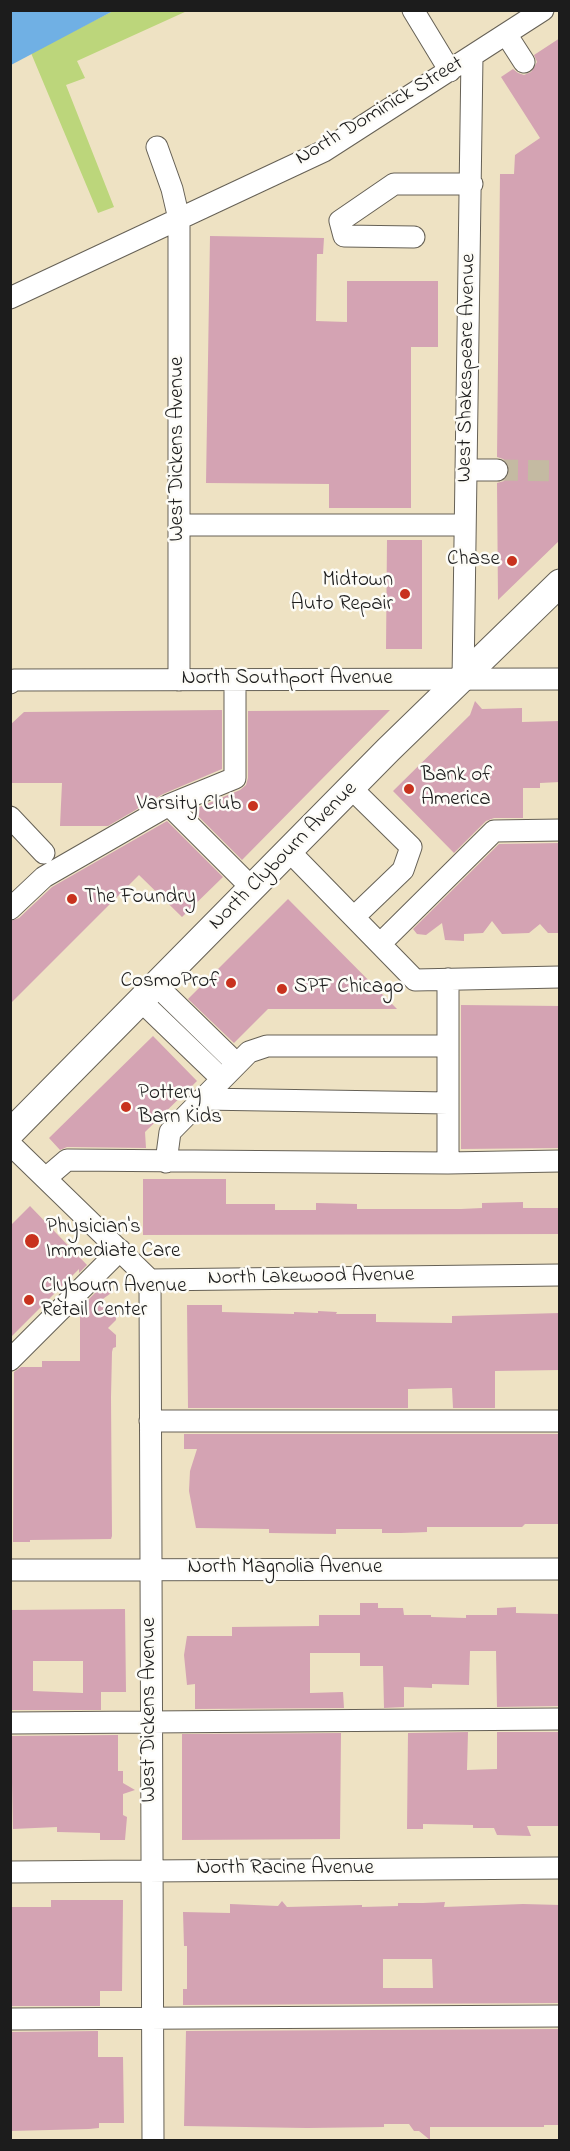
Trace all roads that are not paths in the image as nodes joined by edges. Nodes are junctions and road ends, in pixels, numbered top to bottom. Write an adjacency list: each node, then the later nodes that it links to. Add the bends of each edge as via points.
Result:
1 (413, 10): 6 (street)
2 (543, 10): 3 (street, North Dominick Street)
3 (506, 34): 4 (street, North Dominick Street); 5 (street)
4 (472, 56): 6 (street, North Dominick Street); 8 (street, West Shakespeare Avenue)
5 (524, 62)
6 (450, 71): 9 (street, North Dominick Street, via 324,151)
7 (152, 149): 9 (street, via 163,193)
8 (472, 184): 10 (street, via 394,184 340,221 344,236); 12 (street, West Shakespeare Avenue)
9 (179, 219): 11 (street, North Dominick Street); 14 (street, West Dickens Avenue)
10 (414, 237)
11 (18, 293)
12 (466, 470): 13 (street); 15 (street, West Shakespeare Avenue)
13 (497, 470)
14 (179, 525): 15 (street); 18 (street, West Dickens Avenue)
15 (465, 525): 20 (street, West Shakespeare Avenue)
16 (557, 591): 20 (main road, North Clybourn Avenue)
17 (560, 679): 20 (street, North Southport Avenue)
18 (179, 680): 19 (street, North Southport Avenue); 21 (street, North Southport Avenue)
19 (235, 680): 20 (street, North Southport Avenue); 23 (street, via 235,778)
20 (463, 680): 22 (main road, North Clybourn Avenue)
21 (12, 682)
22 (351, 788): 26 (main road, North Clybourn Avenue); 30 (street, via 411,847 403,870)
23 (169, 805): 28 (street); 29 (street, via 44,877)
24 (10, 817): 27 (street)
25 (560, 830): 31 (street, via 494,831)
26 (289, 851): 28 (main road, North Clybourn Avenue); 30 (street)
27 (44, 853)
28 (252, 888): 34 (main road, North Clybourn Avenue)
29 (13, 902)
30 (354, 917): 31 (street)
31 (380, 944): 33 (street, via 415,980)
32 (560, 977): 33 (street)
33 (448, 979): 35 (street)
34 (148, 993): 36 (street); 37 (street); 40 (main road, North Clybourn Avenue)
35 (448, 1046): 36 (street, via 267,1046 249,1052); 39 (street)
36 (237, 1064): 37 (street)
37 (222, 1080): 38 (street)
38 (202, 1099): 39 (street); 43 (street, via 170,1132)
39 (448, 1103): 44 (street)
40 (10, 1133)
41 (10, 1144): 45 (street)
42 (560, 1161): 44 (street)
43 (166, 1162): 44 (street); 45 (street, via 67,1160)
44 (448, 1163)
45 (46, 1178): 46 (street)
46 (120, 1250): 48 (street); 49 (street)
47 (560, 1275): 48 (street, North Lakewood Avenue)
48 (150, 1280): 50 (street, West Dickens Avenue)
49 (10, 1360)
50 (150, 1421): 51 (street); 54 (street, West Dickens Avenue)
51 (560, 1421)
52 (560, 1569): 54 (street, North Magnolia Avenue)
53 (10, 1570): 54 (street, North Magnolia Avenue)
54 (151, 1570): 56 (street, West Dickens Avenue)
55 (560, 1719): 56 (street)
56 (151, 1722): 57 (street); 59 (street, West Dickens Avenue)
57 (10, 1723)
58 (560, 1868): 59 (street, North Racine Avenue)
59 (152, 1871): 60 (street, North Racine Avenue); 62 (street, West Dickens Avenue)
60 (10, 1872)
61 (560, 2016): 62 (street)
62 (152, 2018): 63 (street); 64 (street, West Dickens Avenue)
63 (10, 2019)
64 (153, 2140)

